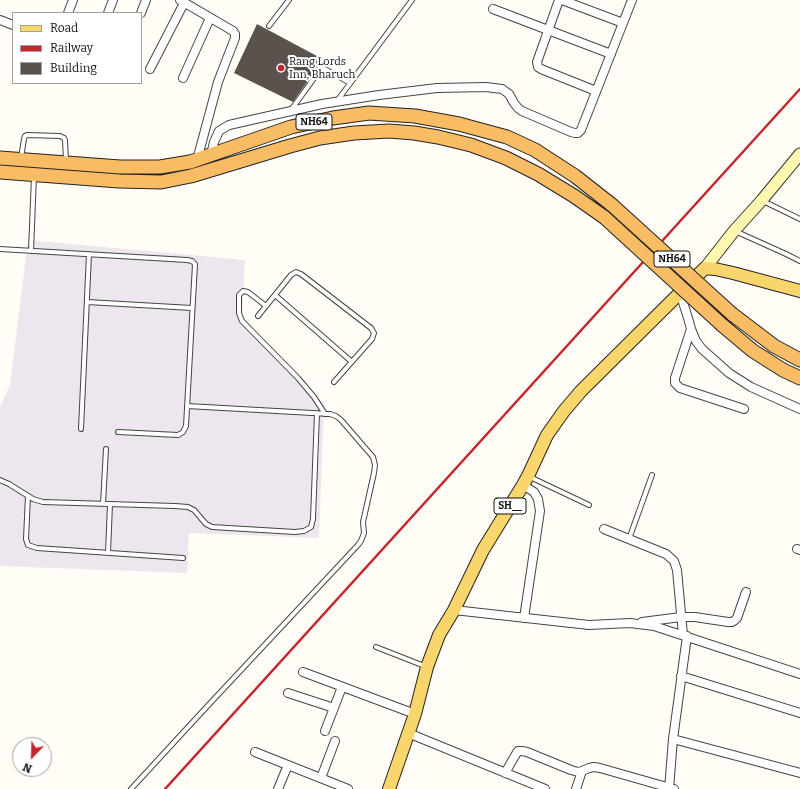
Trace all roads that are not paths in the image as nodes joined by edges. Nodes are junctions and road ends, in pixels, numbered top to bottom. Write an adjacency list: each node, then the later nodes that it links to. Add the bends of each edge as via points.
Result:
1 (73, 0): 10 (street)
2 (113, 0): 11 (street)
3 (146, 0): 12 (street)
4 (289, 0): 17 (lane)
5 (412, 0): 22 (lane)
6 (560, 0): 15 (street); 18 (street)
7 (632, 0): 15 (street)
8 (182, 1): 13 (street); 20 (street)
9 (493, 9): 18 (street)
10 (68, 12)
11 (108, 12)
12 (141, 12)
13 (210, 18): 21 (street); 30 (street, via 233,31 235,38 218,82)
14 (0, 20): 16 (street)
15 (623, 23): 19 (street)
16 (12, 24)
17 (269, 26)
18 (548, 30): 19 (street); 23 (street, via 537,62 538,67)
19 (611, 54): 23 (street)
20 (150, 69)
21 (183, 78)
22 (350, 83): 24 (lane); 25 (lane, via 322,69)
23 (596, 91): 24 (street, via 578,133 522,111 509,94 498,88 437,88)
24 (336, 102): 25 (street)
25 (290, 111): 27 (street, via 229,125 219,131)
26 (800, 154): 34 (main road)
27 (210, 155): 30 (highway, NH64); 50 (highway, NH64, bridge, via 291,127 369,113 415,116 507,137 535,150 570,173 612,205 732,314 774,346)
28 (0, 158): 29 (highway, NH64)
29 (21, 160): 31 (highway, NH64); 31 (lane, via 27,135 60,136 65,140)
30 (197, 160): 31 (highway, NH64, via 160,167)
31 (66, 163)
32 (0, 172): 33 (highway, NH64)
33 (34, 174): 38 (lane); 52 (highway, NH64, bridge, via 161,182 191,176 320,138 354,133 414,133 471,145 538,174 604,217 753,351)
34 (762, 200): 35 (lane); 36 (main road)
35 (800, 219)
36 (734, 231): 40 (lane); 41 (main road)
37 (0, 249): 38 (lane)
38 (31, 251): 39 (lane)
39 (89, 254): 45 (lane); 47 (lane, via 192,261 195,264)
40 (800, 261)
41 (705, 268): 42 (main road); 43 (main road, SH__)
42 (800, 291)
43 (680, 293): 49 (street); 64 (main road, SH__, via 564,411 547,435)
44 (275, 295): 46 (lane); 51 (lane); 51 (lane, via 296,272 371,328 374,333 372,339)
45 (87, 302): 47 (lane); 59 (lane)
46 (266, 306): 48 (lane); 58 (lane, via 248,292 243,291 239,295 239,314 242,321 298,378)
47 (192, 308): 54 (lane)
48 (258, 316)
49 (691, 329): 55 (street, via 675,383 680,388); 56 (street, via 702,349 729,373 751,387)
50 (800, 360)
51 (352, 362): 53 (lane)
52 (800, 378)
53 (334, 382)
54 (187, 406): 57 (lane); 60 (lane, via 186,426 178,435)
55 (744, 409)
56 (800, 409)
57 (317, 413): 58 (lane); 67 (lane, via 313,519 310,527 304,531 212,527 188,507)
58 (326, 414): 99 (lane, via 342,420 373,457 374,473 361,541)
59 (81, 429)
60 (118, 432)
61 (106, 449): 66 (lane)
62 (652, 475): 70 (lane)
63 (0, 480): 65 (lane)
64 (526, 481): 68 (lane); 74 (main road, SH__, via 483,550); 76 (street, via 538,499 540,511)
65 (28, 496): 66 (lane, via 43,502); 71 (lane, via 28,546)
66 (103, 504): 67 (lane)
67 (110, 504): 71 (lane)
68 (589, 505)
69 (604, 529): 70 (street)
70 (629, 539): 75 (street, via 666,554 674,561)
71 (108, 553): 72 (lane)
72 (183, 558)
73 (746, 592): 75 (street, via 737,618 732,622)
74 (454, 610): 76 (street); 80 (main road, SH__, via 439,635)
75 (681, 616): 77 (street); 78 (street)
76 (524, 618): 77 (street, via 589,625)
77 (630, 623): 78 (street, via 654,626)
78 (685, 636): 82 (street); 83 (street)
79 (376, 647): 80 (lane)
80 (427, 667): 88 (main road, SH__)
81 (303, 672): 84 (street)
82 (800, 674)
83 (682, 676): 87 (street); 91 (street)
84 (342, 687): 86 (street); 88 (street)
85 (288, 693): 86 (street)
86 (334, 708): 89 (street)
87 (800, 713)
88 (415, 714): 90 (main road, SH__)
89 (325, 731)
90 (408, 733): 96 (street); 102 (main road, SH__)
91 (673, 739): 97 (street); 105 (street)
92 (335, 741): 98 (street)
93 (255, 752): 94 (street)
94 (288, 765): 98 (street); 100 (street)
95 (582, 771): 96 (street, via 571,770 527,752 518,751); 104 (street); 105 (street, via 600,768)
96 (505, 773): 103 (street)
97 (800, 774)
98 (321, 778): 101 (street)
99 (131, 789)
100 (278, 789)
101 (348, 789)
102 (389, 789)
103 (545, 789)
104 (576, 789)
105 (670, 789)

